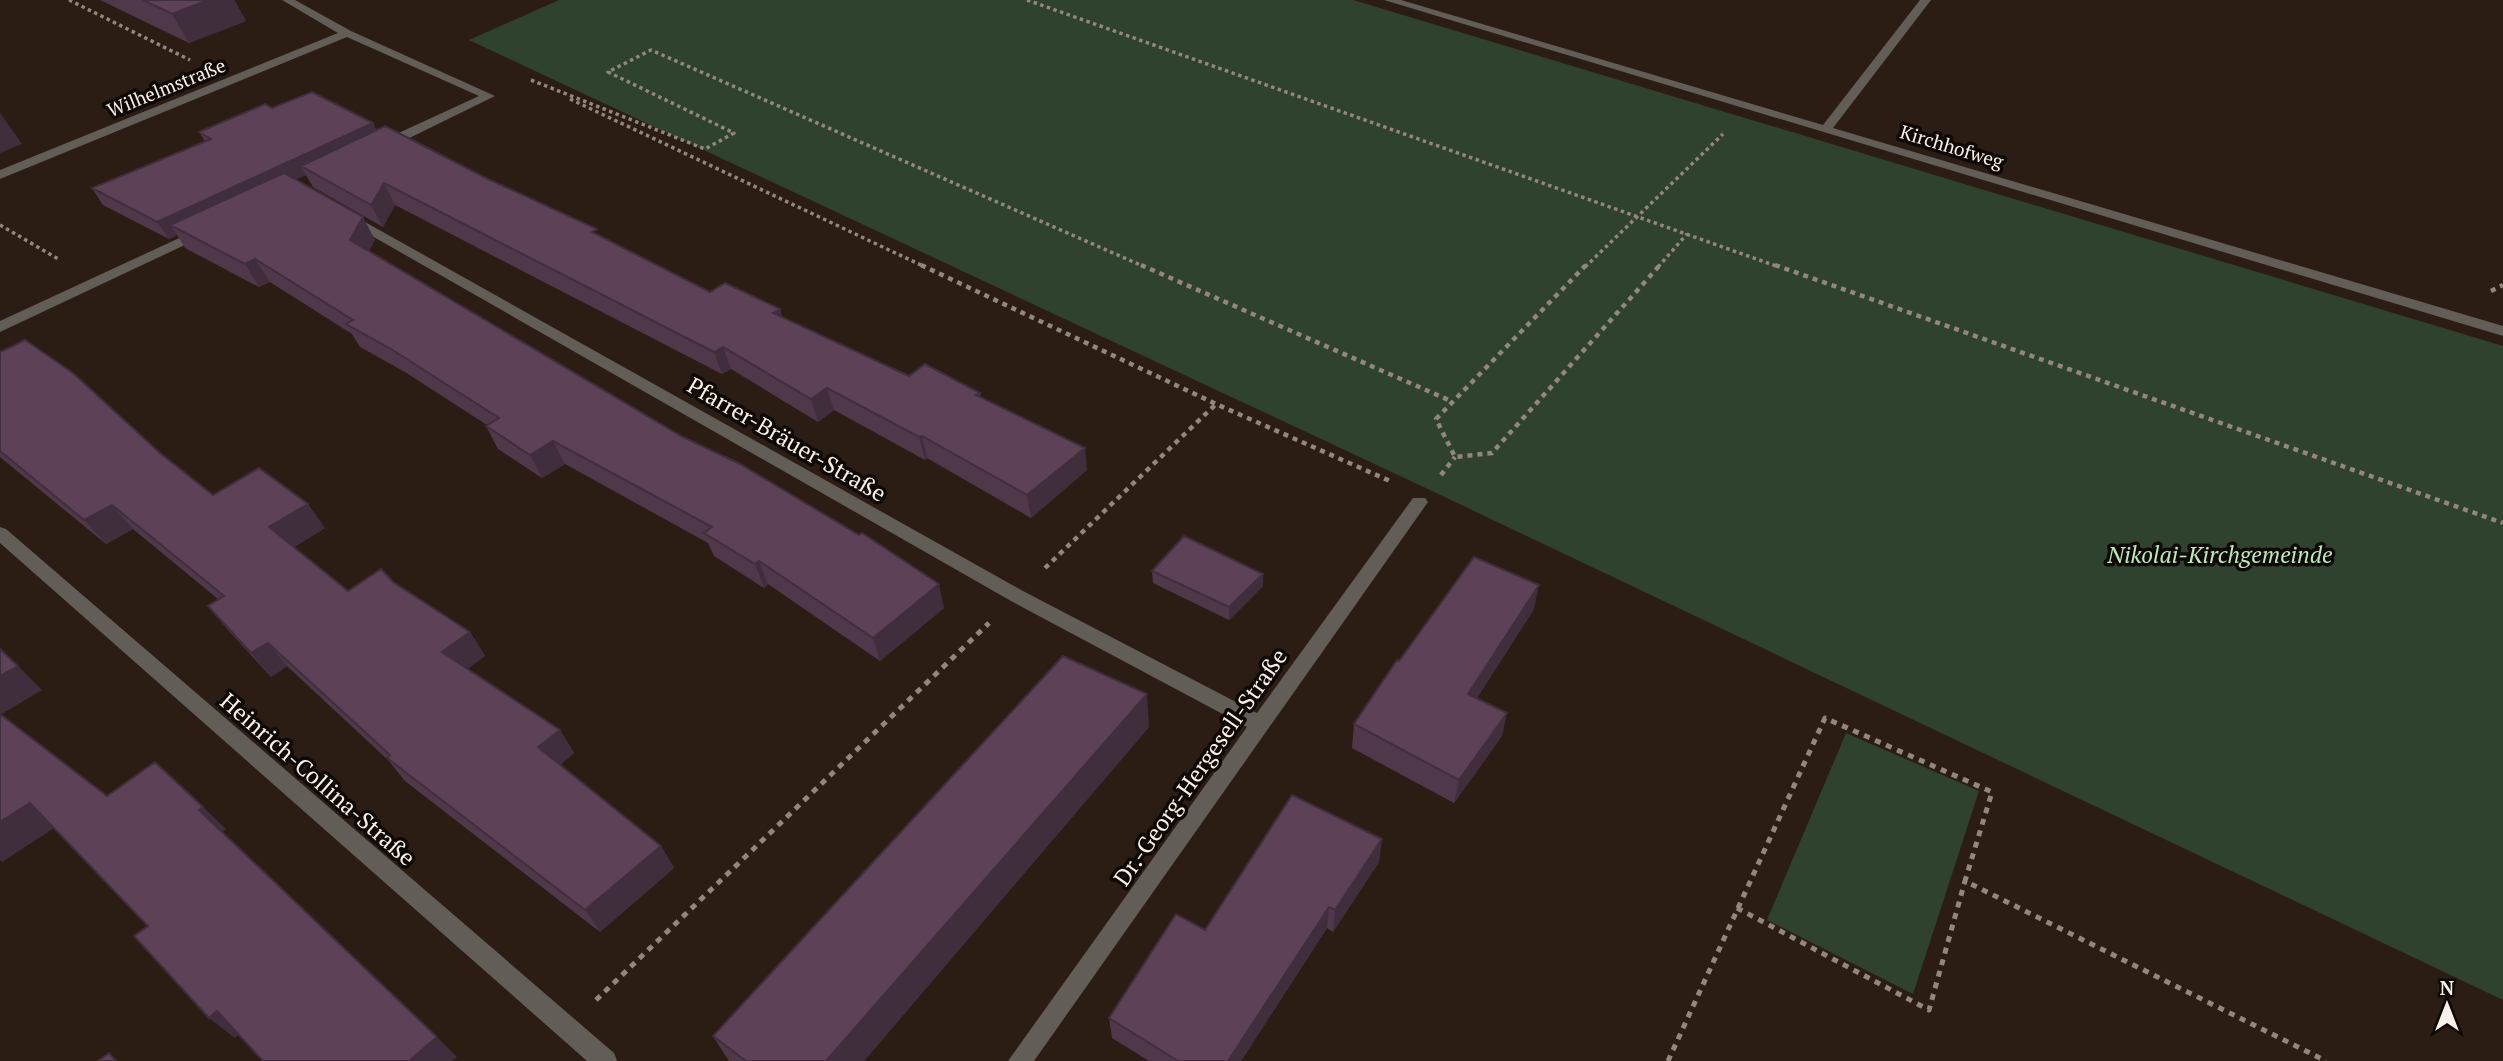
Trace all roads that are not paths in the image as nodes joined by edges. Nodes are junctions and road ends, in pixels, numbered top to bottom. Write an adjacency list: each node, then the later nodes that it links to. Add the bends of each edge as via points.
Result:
1 (287, 0): 4 (street)
2 (1389, 0): 5 (street, Kirchhofweg)
3 (1926, 0): 5 (street)
4 (347, 33): 6 (street, via 489,96); 7 (street, Wilhelmstraße)
5 (1826, 129): 11 (street, Kirchhofweg)
6 (368, 152)
7 (0, 176)
8 (332, 207): 14 (street, Pfarrer-Bräuer-Straße, via 1017,596)
9 (209, 228): 10 (street)
10 (0, 327)
11 (2503, 331)
12 (1419, 502): 14 (street, Dr.-Georg-Hergesell-Straße)
13 (0, 533): 15 (street, Heinrich-Collina-Straße)
14 (1260, 724): 16 (street, Dr.-Georg-Hergesell-Straße)
15 (605, 1061)
16 (1020, 1061)

